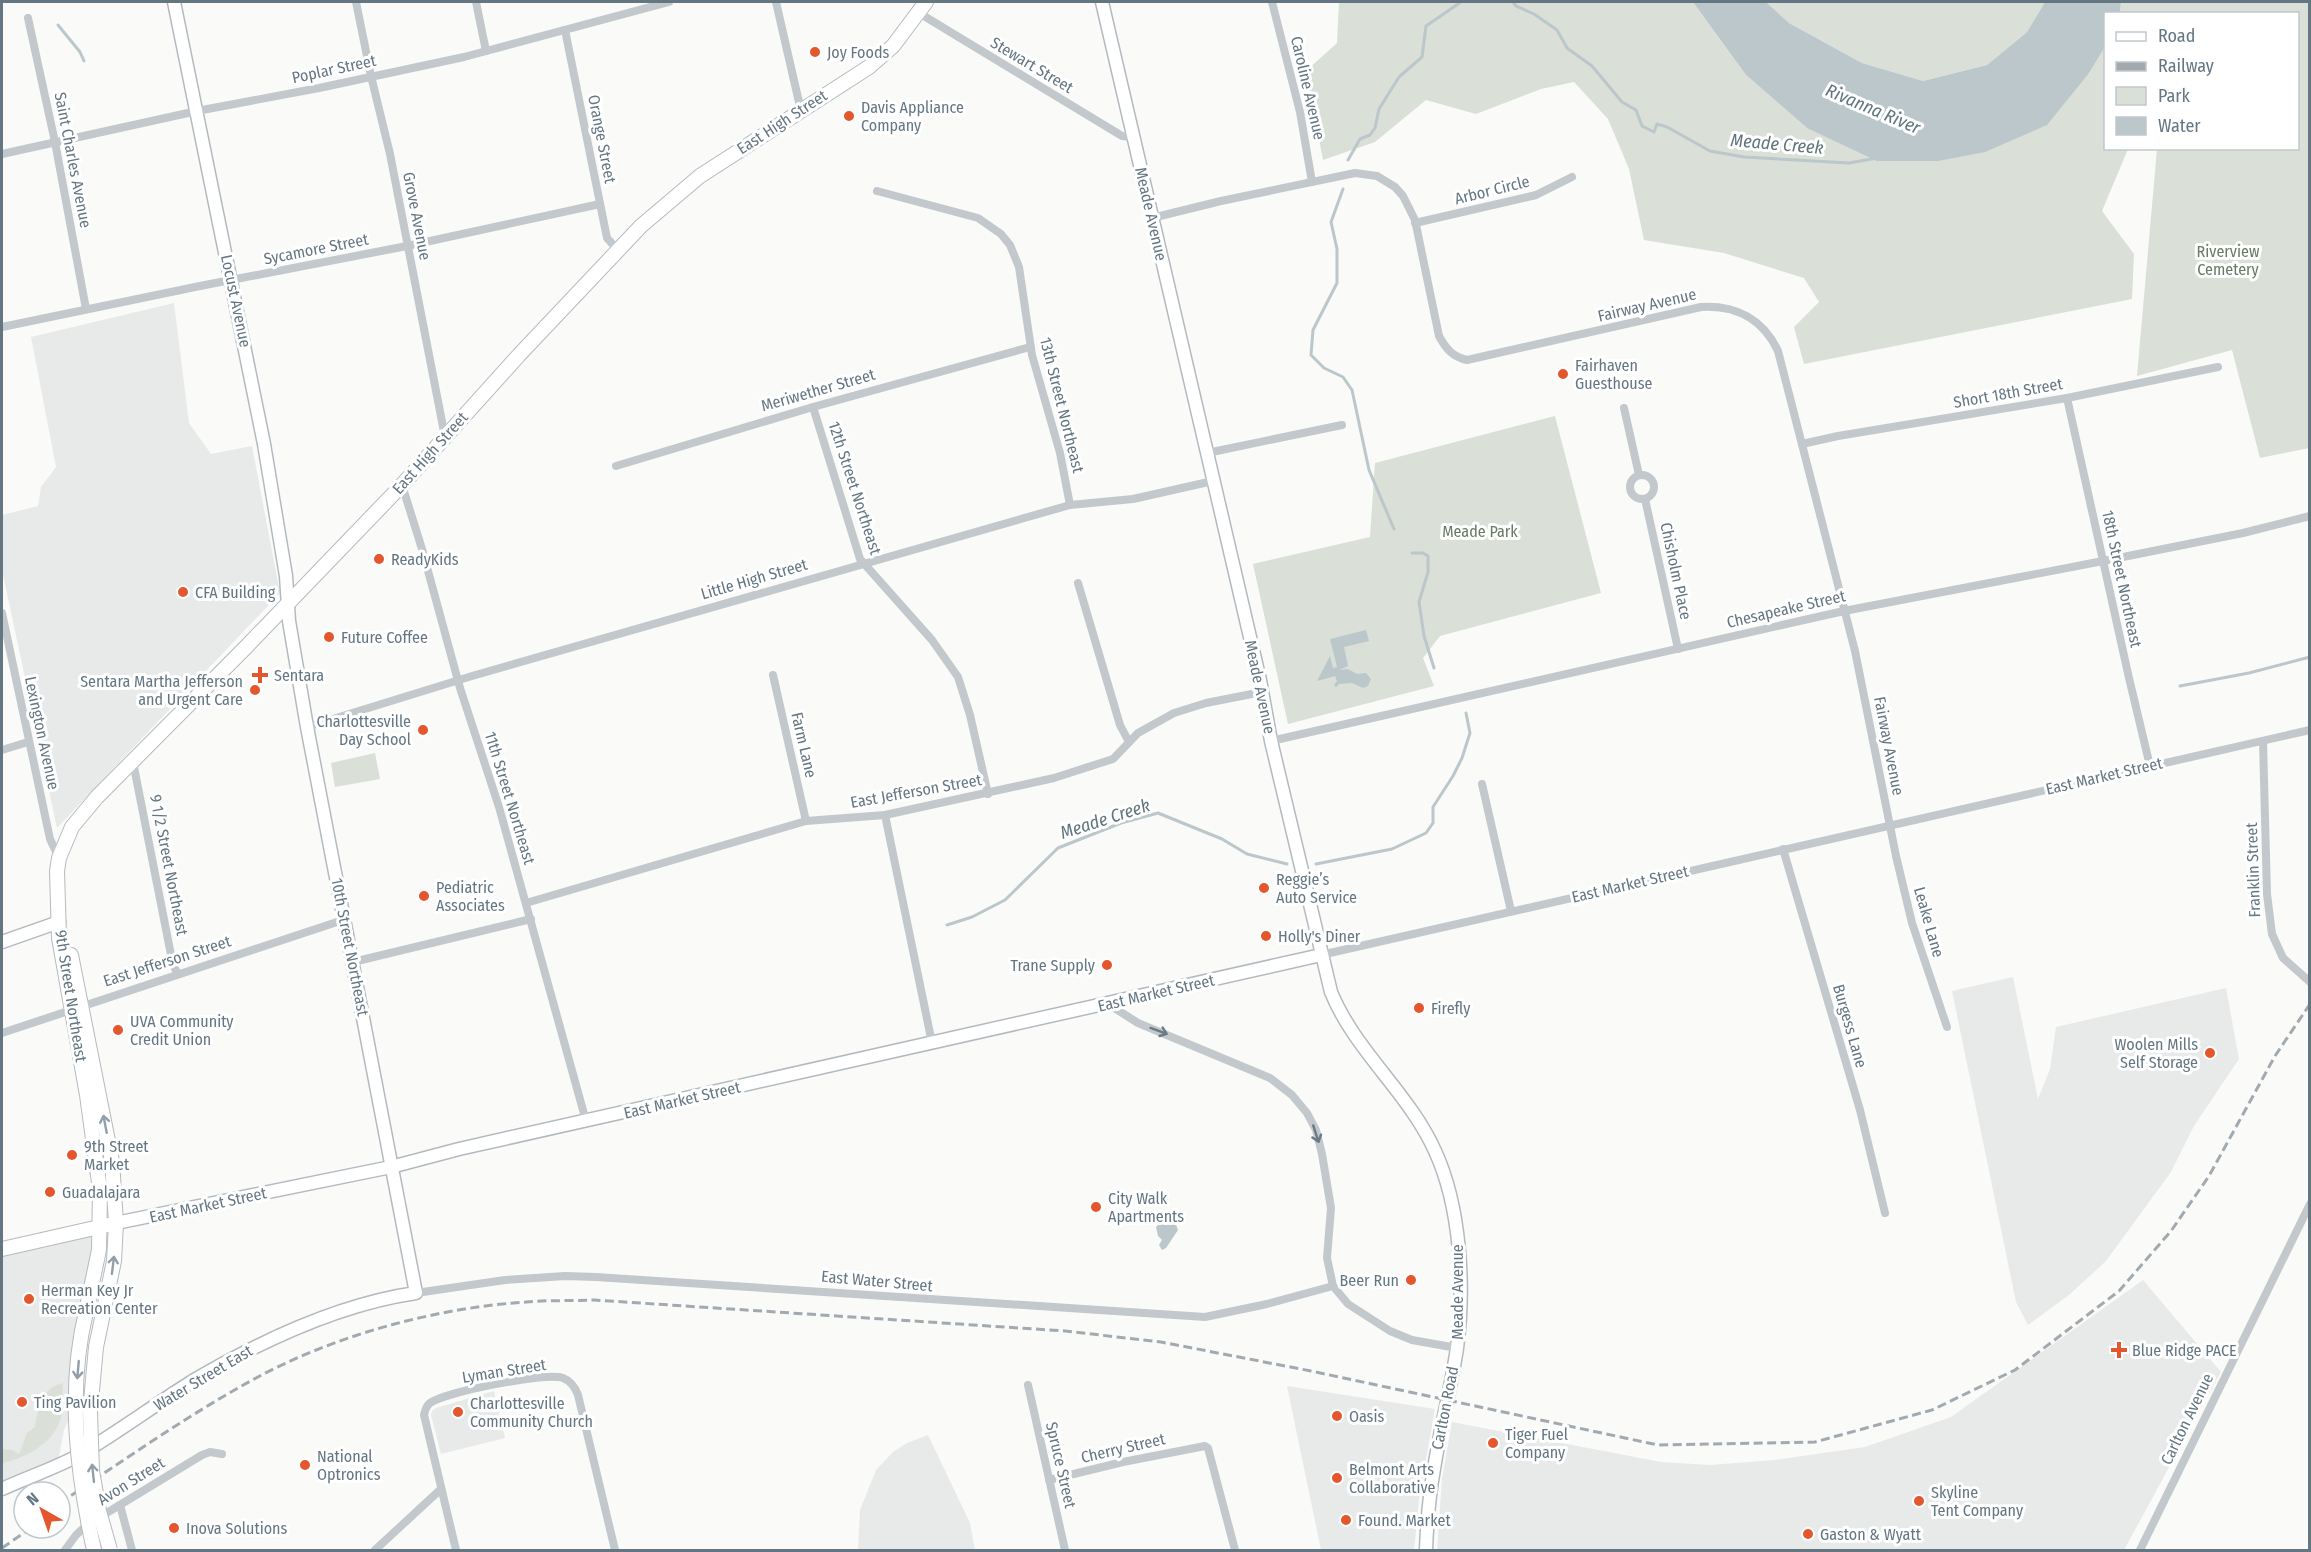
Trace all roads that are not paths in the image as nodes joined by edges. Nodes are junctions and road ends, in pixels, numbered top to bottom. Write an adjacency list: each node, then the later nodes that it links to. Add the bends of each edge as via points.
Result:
1 (174, 2): 13 (main road, Locust Avenue)
2 (356, 2): 12 (street, Grove Avenue)
3 (476, 2): 11 (street)
4 (669, 2): 10 (street, Poplar Street)
5 (776, 2): 14 (street)
6 (1102, 2): 15 (main road, Meade Avenue)
7 (1272, 2): 19 (street, Caroline Avenue, via 1300,112)
8 (923, 7): 14 (main road, East High Street, via 885,54); 15 (street, Stewart Street, via 1122,136)
9 (28, 18): 16 (street, Saint Charles Avenue)
10 (565, 30): 11 (street, Poplar Street); 21 (street, Orange Street)
11 (486, 51): 12 (street, Poplar Street)
12 (371, 76): 13 (street, Poplar Street); 24 (street, Grove Avenue)
13 (197, 111): 16 (street, Poplar Street); 26 (main road, Locust Avenue)
14 (801, 111): 25 (main road, East High Street, via 700,176)
15 (1132, 137): 22 (main road, Meade Avenue)
16 (55, 142): 17 (street, Poplar Street); 27 (street, Saint Charles Avenue)
17 (2, 154)
18 (1572, 177): 23 (street, Arbor Circle, via 1536,195)
19 (1312, 182): 22 (street, Fairway Avenue); 23 (street, Fairway Avenue, via 1354,173 1377,176 1395,187)
20 (877, 191): 29 (street, 13th Street Northeast, via 970,215 1001,234 1019,267)
21 (600, 204): 24 (street, Sycamore Street); 25 (street, Orange Street, via 607,238)
22 (1152, 218): 37 (main road, Meade Avenue)
23 (1415, 223): 36 (street, Fairway Avenue, via 1439,336 1456,357 1467,360 1701,307 1729,308 1754,319 1772,338)
24 (407, 246): 26 (street, Sycamore Street); 35 (street, Grove Avenue)
25 (618, 250): 35 (main road, East High Street)
26 (232, 280): 27 (street, Sycamore Street); 48 (main road, Locust Avenue)
27 (86, 309): 28 (street, Sycamore Street)
28 (2, 327)
29 (1030, 347): 32 (street, Meriwether Street); 43 (street, 13th Street Northeast, via 1060,453)
30 (2218, 367): 31 (street, Short 18th Street)
31 (2067, 398): 36 (street, Short 18th Street); 45 (street, 18th Street Northeast)
32 (813, 407): 38 (street, Meriwether Street); 46 (street, 12th Street Northeast)
33 (1624, 408): 39 (street, Chisholm Place)
34 (1342, 425): 37 (street)
35 (445, 437): 41 (main road, East High Street)
36 (1802, 444): 49 (street, Fairway Avenue)
37 (1207, 453): 40 (main road, Meade Avenue)
38 (616, 466)
39 (1639, 475): 42 (street, Chisholm Place, via 1632,479 1631,491); 42 (street, Chisholm Place, via 1651,477 1655,485 1653,493)
40 (1213, 481): 43 (street, Little High Street, via 1132,499); 54 (main road, Meade Avenue)
41 (402, 485): 48 (main road, East High Street); 53 (street, 11th Street Northeast)
42 (1645, 499): 51 (street, Chisholm Place)
43 (1070, 505): 46 (street, Little High Street)
44 (2310, 516): 45 (street, Chesapeake Street)
45 (2103, 561): 49 (street, Chesapeake Street); 63 (street, 18th Street Northeast)
46 (864, 565): 53 (street, Little High Street); 65 (street, 12th Street Northeast, via 932,640 958,677)
47 (1078, 583): 60 (street, via 1120,725)
48 (289, 601): 55 (main road, 10th Street Northeast); 62 (main road, East High Street)
49 (1844, 611): 51 (street, Chesapeake Street); 68 (street, Fairway Avenue)
50 (2, 613): 59 (street, Lexington Avenue)
51 (1678, 649): 57 (street, Chesapeake Street)
52 (773, 675): 67 (street, Farm Lane)
53 (458, 680): 55 (street, Little High Street); 71 (street, 11th Street Northeast)
54 (1262, 692): 57 (main road, Meade Avenue); 60 (street, East Jefferson Street, via 1185,708 1158,720)
55 (307, 727): 74 (main road, 10th Street Northeast)
56 (2310, 730): 58 (street, East Market Street)
57 (1271, 741): 77 (main road, Meade Avenue)
58 (2264, 741): 63 (street, East Market Street); 80 (street, Franklin Street, via 2267,894 2272,934 2283,958)
59 (28, 742): 61 (street); 70 (street, Lexington Avenue, via 50,838)
60 (1129, 742): 65 (street, East Jefferson Street, via 1113,759)
61 (2, 750)
62 (133, 762): 70 (main road, East High Street, via 78,817); 79 (street, 9 1/2 Street Northeast)
63 (2150, 766): 68 (street, East Market Street)
64 (1482, 784): 72 (street)
65 (988, 794): 66 (street, East Jefferson Street)
66 (885, 815): 67 (street, East Jefferson Street); 85 (street)
67 (806, 821): 71 (street, East Jefferson Street)
68 (1890, 824): 69 (street, East Market Street); 83 (street, Leake Lane, via 1912,924)
69 (1783, 849): 72 (street, East Market Street); 89 (street, Burgess Lane, via 1860,1110)
70 (59, 858): 75 (main road, East High Street)
71 (526, 903): 73 (street, 11th Street Northeast)
72 (1511, 911): 77 (street, East Market Street)
73 (531, 918): 78 (street); 86 (street, 11th Street Northeast)
74 (343, 920): 78 (main road, 10th Street Northeast); 79 (street, East Jefferson Street)
75 (59, 922): 76 (main road); 82 (main road, 9th Street Northeast, via 59,938)
76 (2, 942)
77 (1322, 955): 81 (main road, East Market Street); 95 (main road, Meade Avenue, via 1336,1006 1411,1108 1437,1153 1457,1236)
78 (353, 962): 87 (main road, 10th Street Northeast)
79 (178, 974): 82 (street, East Jefferson Street)
80 (2310, 982)
81 (1108, 1004): 85 (main road, East Market Street); 93 (street, one-way to 93, via 1138,1023 1270,1078 1307,1113 1316,1130 1331,1208 1327,1258)
82 (77, 1007): 84 (street, East Jefferson Street); 90 (main road, 9th Street Northeast, one-way to 82, via 112,1161); 91 (main road, 9th Street Northeast)
83 (1947, 1027)
84 (2, 1033)
85 (932, 1043): 86 (main road, East Market Street)
86 (586, 1121): 87 (main road, East Market Street)
87 (391, 1167): 90 (main road, East Market Street); 94 (main road, 10th Street Northeast)
88 (2310, 1204): 112 (street, Carlton Avenue)
89 (1885, 1213)
90 (116, 1223): 91 (main road, East Market Street); 104 (main road, 9th Street Northeast, one-way to 90, bridge, via 92,1471 90,1412)
91 (101, 1226): 92 (main road, East Market Street); 103 (main road, 9th Street Northeast, one-way to 103, bridge, via 80,1336 74,1407)
92 (2, 1249)
93 (1333, 1286): 94 (street, East Water Street, via 1205,1317 565,1276); 95 (street, Carlton Road, via 1348,1304 1390,1330 1412,1340)
94 (416, 1293): 99 (main road, Water Street East, via 369,1302 260,1345 195,1380 81,1454)
95 (1457, 1348): 111 (main road, Carlton Road, via 1433,1470)
96 (1028, 1385): 98 (street, Spruce Street)
97 (222, 1454): 101 (street, Avon Street, via 202,1455)
98 (1049, 1480): 109 (street, Spruce Street); 110 (street, Cherry Street, via 1205,1446)
99 (2, 1489)
100 (441, 1489): 106 (street); 107 (street); 108 (street, Lyman Street, via 424,1415 433,1401 493,1384 557,1377 574,1385 578,1395)
101 (120, 1505): 102 (street, Avon Street, via 87,1525); 105 (street)
102 (65, 1551)
103 (94, 1551)
104 (110, 1551)
105 (132, 1551)
106 (375, 1551)
107 (456, 1551)
108 (615, 1551)
109 (1065, 1551)
110 (1235, 1551)
111 (1426, 1551)
112 (2140, 1551)

